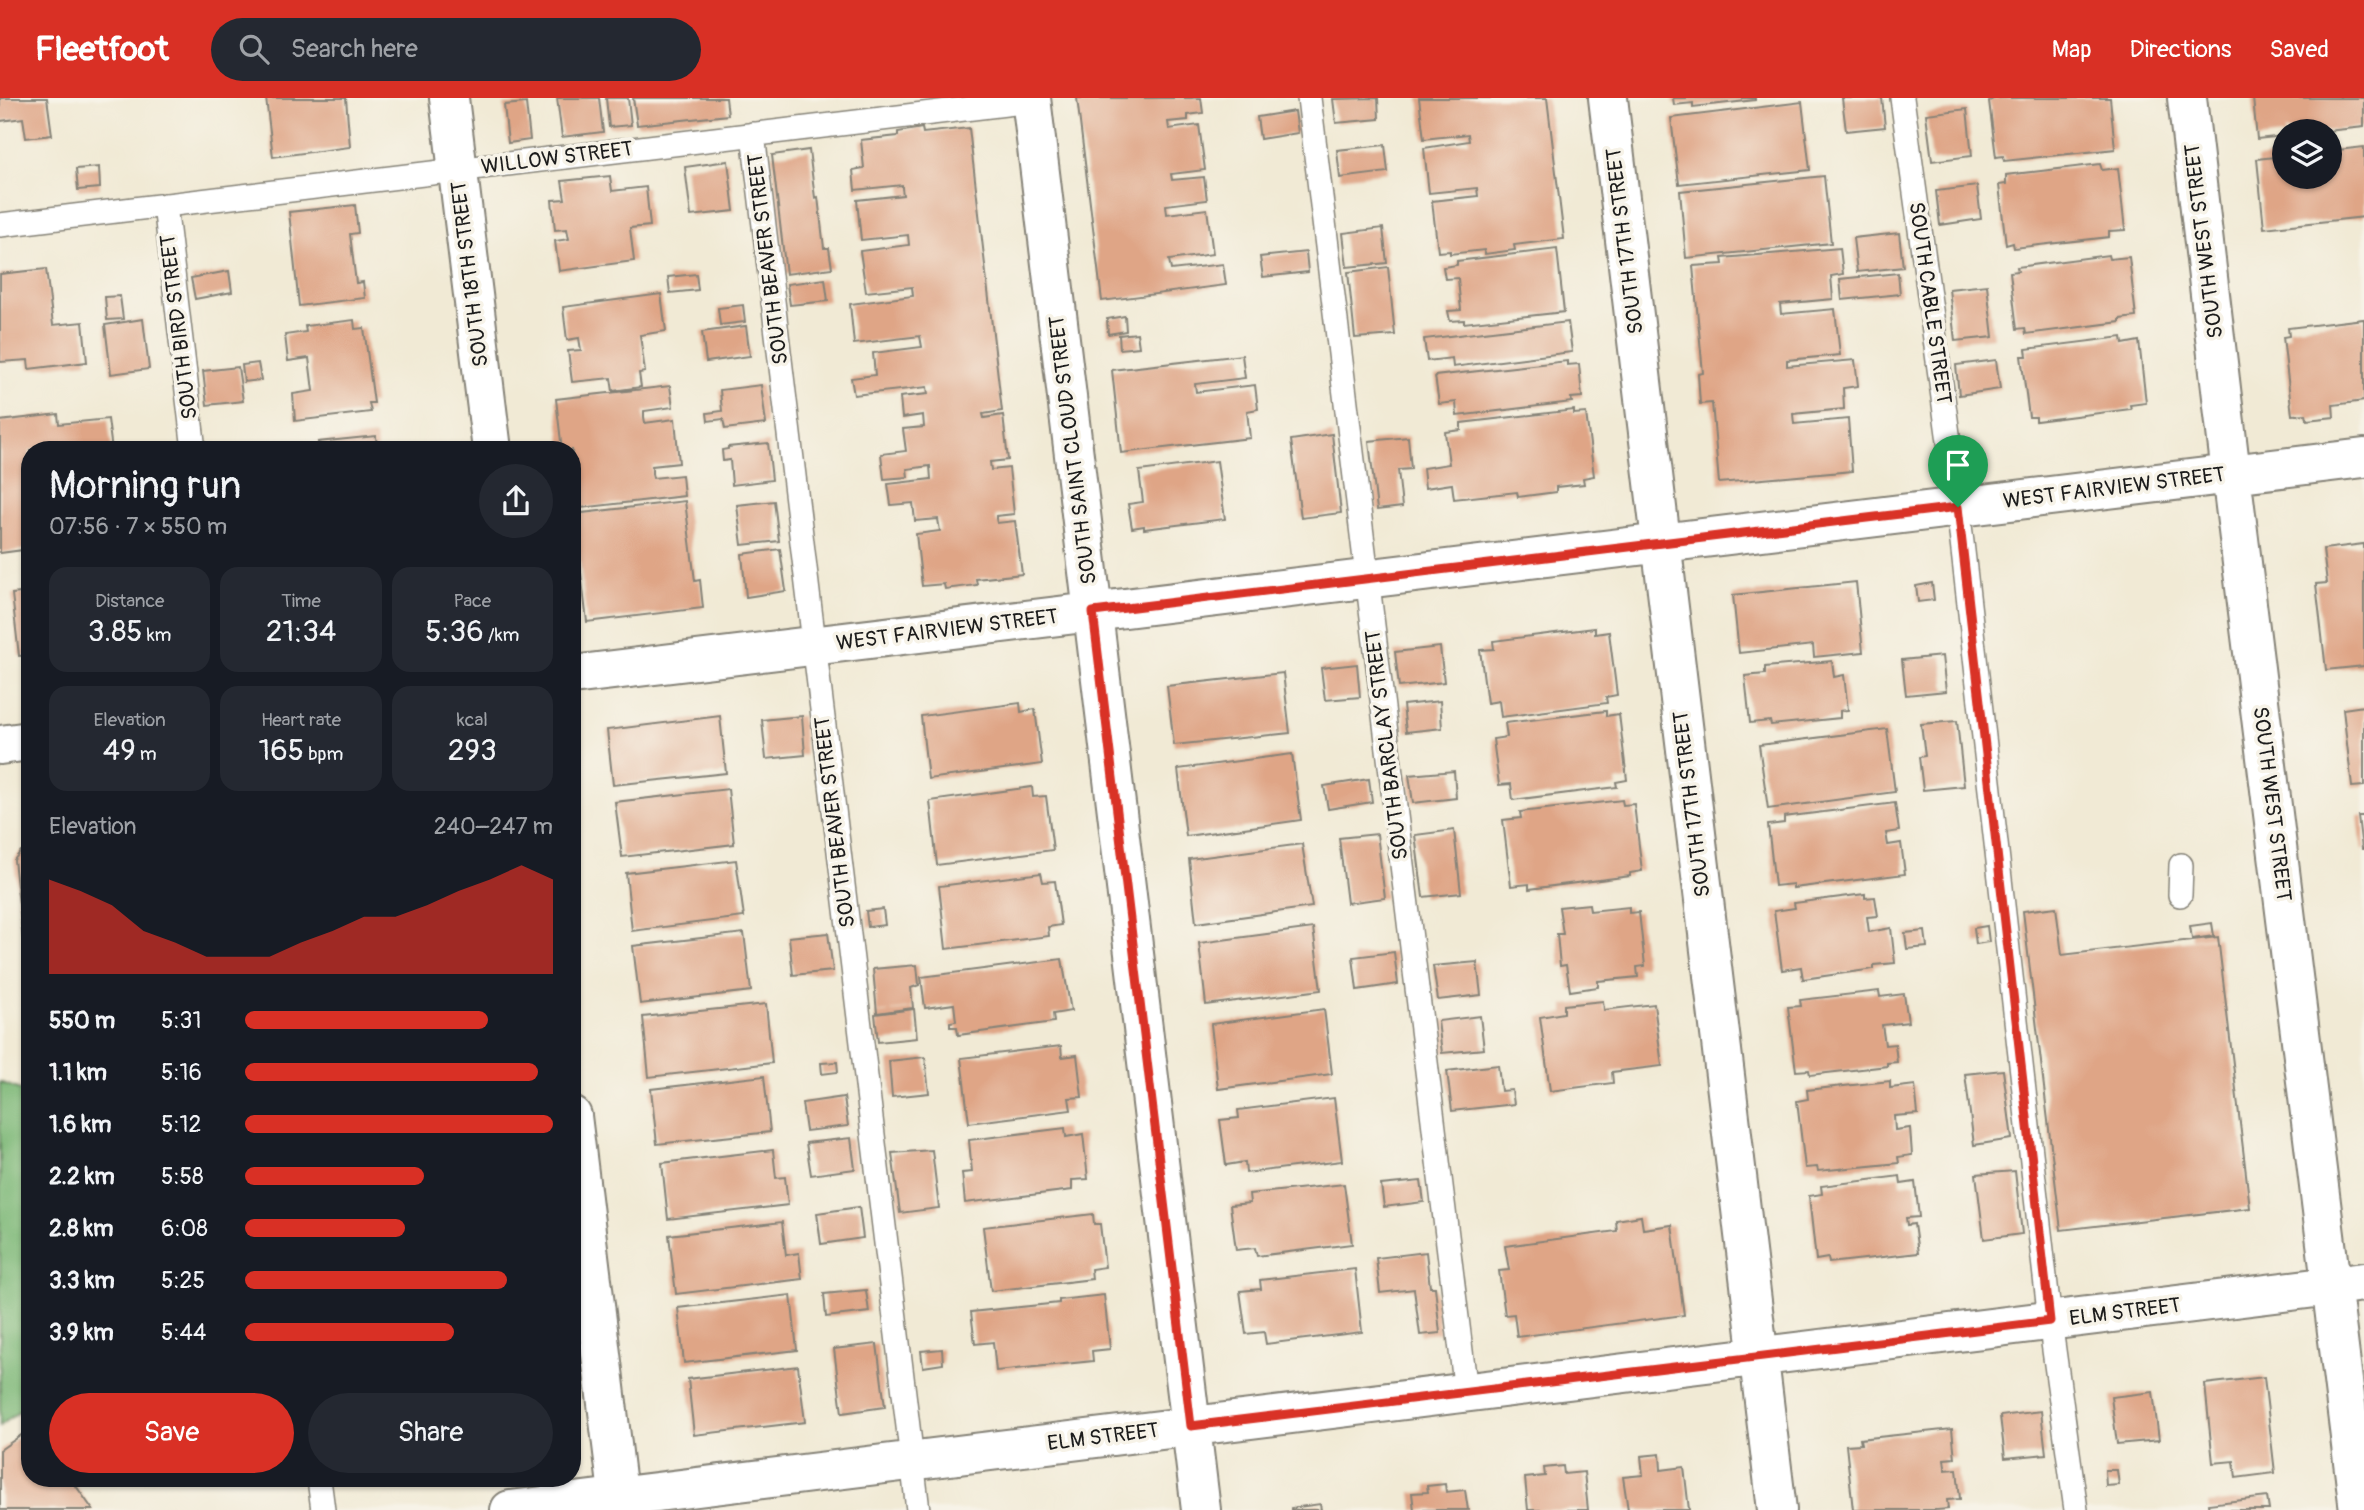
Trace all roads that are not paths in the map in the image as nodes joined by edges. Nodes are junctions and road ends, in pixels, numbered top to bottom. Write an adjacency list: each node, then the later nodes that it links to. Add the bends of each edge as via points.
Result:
1 (449, 98): 8 (street, SOUTH 18TH STREET)
2 (1309, 98): 17 (lane, SOUTH BARCLAY STREET)
3 (1608, 98): 16 (street, SOUTH 17TH STREET)
4 (1902, 98): 15 (lane, SOUTH CABLE STREET)
5 (2187, 98): 14 (street, SOUTH WEST STREET)
6 (1031, 100): 7 (lane, WILLOW STREET); 18 (street, SOUTH SAINT CLOUD STREET)
7 (753, 134): 8 (lane, WILLOW STREET); 19 (lane, SOUTH BEAVER STREET)
8 (458, 170): 9 (lane, WILLOW STREET); 12 (street, SOUTH 18TH STREET)
9 (164, 205): 10 (lane, WILLOW STREET); 11 (lane, SOUTH BIRD STREET)
10 (0, 225)
11 (193, 441)
12 (491, 441)
13 (2364, 458): 14 (street, WEST FAIRVIEW STREET)
14 (2231, 474): 15 (street, WEST FAIRVIEW STREET); 26 (street, SOUTH WEST STREET)
15 (1958, 507): 16 (street, WEST FAIRVIEW STREET); 27 (lane, SOUTH CABLE STREET)
16 (1661, 543): 17 (street, WEST FAIRVIEW STREET); 28 (street, SOUTH 17TH STREET)
17 (1367, 579): 18 (street, WEST FAIRVIEW STREET); 29 (lane, SOUTH BARCLAY STREET)
18 (1093, 612): 19 (street, WEST FAIRVIEW STREET); 30 (street, SOUTH SAINT CLOUD STREET)
19 (814, 646): 20 (street, WEST FAIRVIEW STREET); 31 (lane, SOUTH BEAVER STREET)
20 (581, 675)
21 (21, 742): 22 (street)
22 (0, 745)
23 (2181, 866): 24 (lane)
24 (2180, 895)
25 (581, 1190): 33 (street)
26 (2348, 1284): 27 (street, ELM STREET); 40 (street, SOUTH WEST STREET)
27 (2050, 1321): 28 (street, ELM STREET); 39 (lane, SOUTH CABLE STREET)
28 (1758, 1357): 29 (street, ELM STREET); 38 (street, SOUTH 17TH STREET)
29 (1466, 1392): 30 (street, ELM STREET)
30 (1191, 1426): 31 (street, ELM STREET); 37 (street, SOUTH SAINT CLOUD STREET)
31 (912, 1461): 33 (street, ELM STREET); 36 (lane, SOUTH BEAVER STREET)
32 (320, 1487): 34 (lane)
33 (619, 1503): 35 (street, ELM STREET)
34 (323, 1510)
35 (510, 1510)
36 (918, 1510)
37 (1201, 1510)
38 (1777, 1510)
39 (2076, 1510)
40 (2359, 1510)

